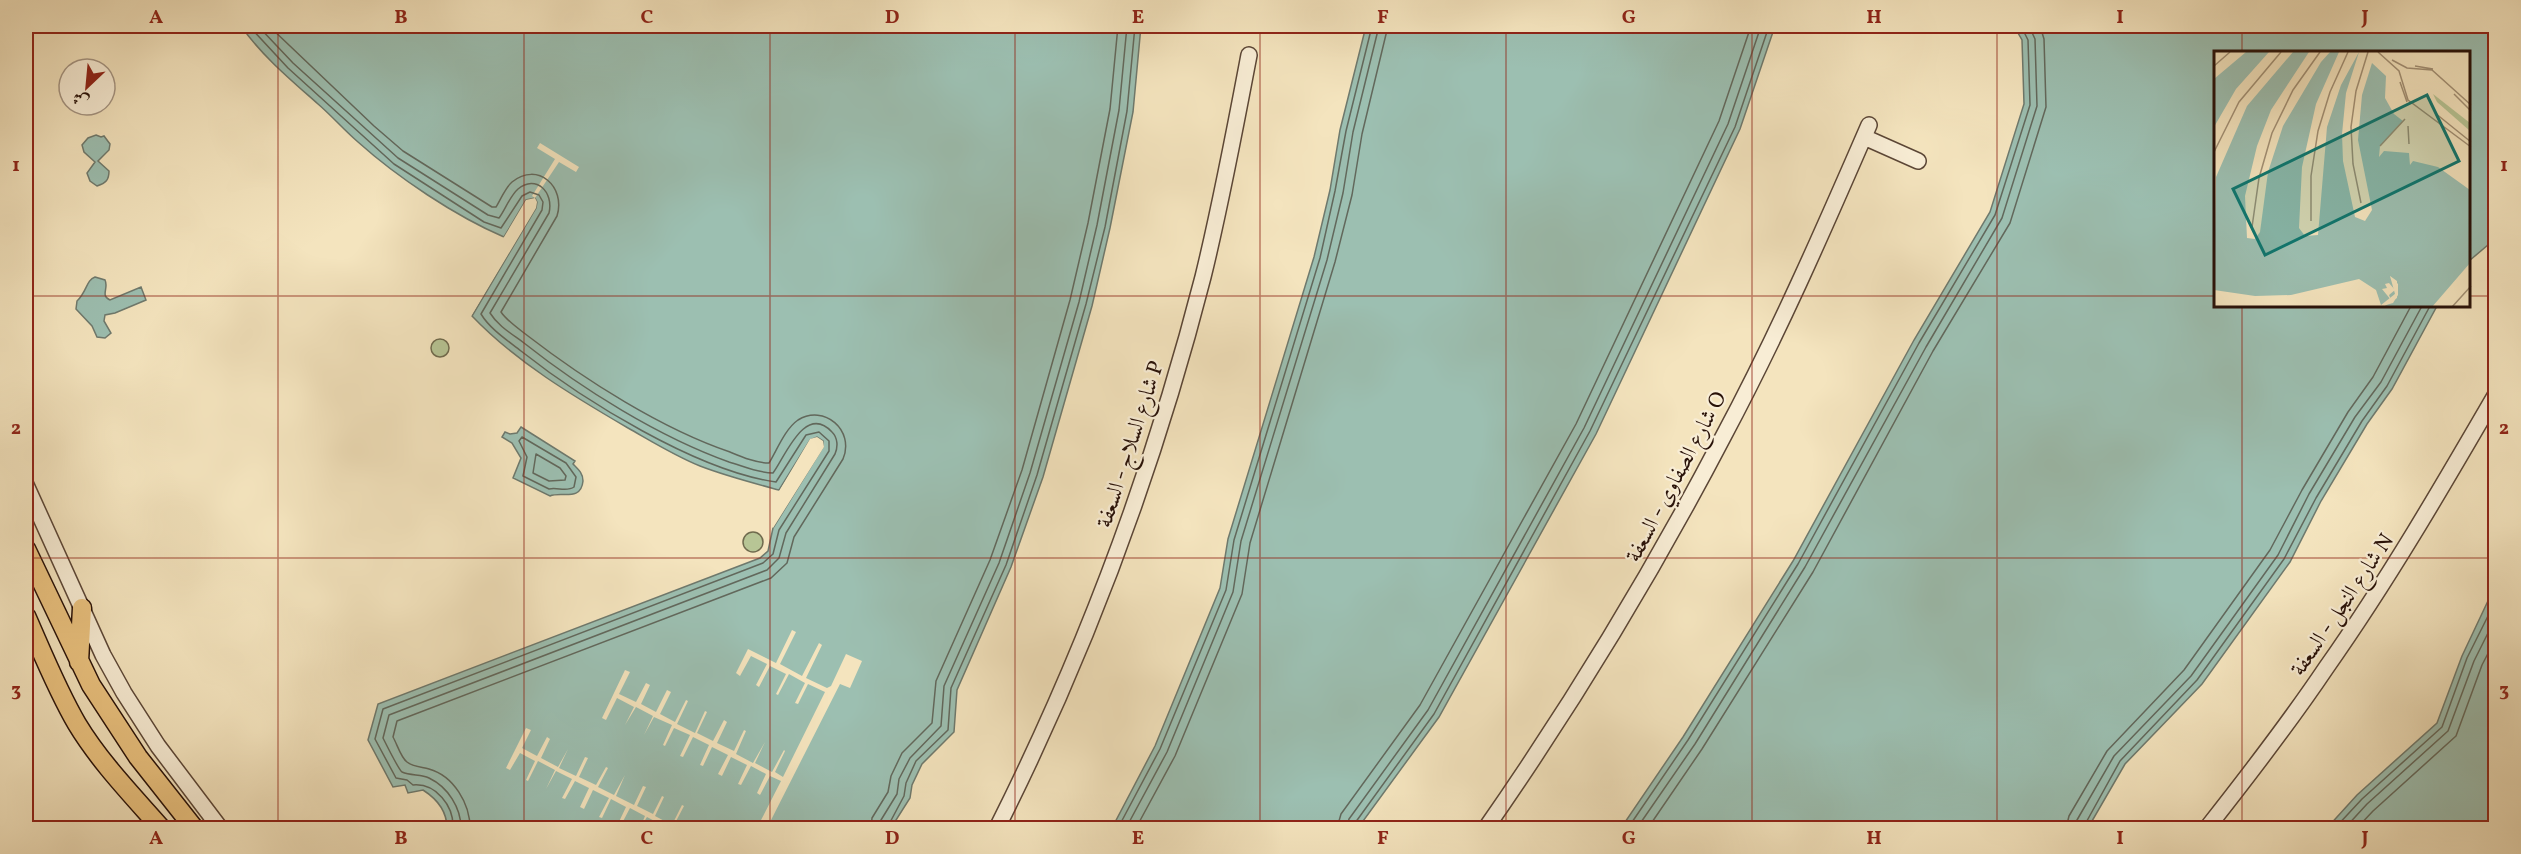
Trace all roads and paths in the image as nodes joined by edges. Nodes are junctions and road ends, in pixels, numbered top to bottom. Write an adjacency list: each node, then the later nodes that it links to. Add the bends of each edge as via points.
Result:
1 (1249, 55): 12 (street, شارع السلاج - السعفة P, via 1203,277 1152,453 1090,624)
2 (1918, 161): 13 (street, شارع الصفاوي - السعفة O, via 1866,131 1777,329 1690,499 1607,643)
3 (2496, 394): 14 (street, شارع النجل - السعفة N, via 2361,616 2285,727)
4 (26, 485): 6 (street)
5 (26, 549): 8 (main road)
6 (82, 608): 8 (main road); 11 (street, via 133,708)
7 (26, 616): 9 (main road, via 78,725)
8 (79, 664): 10 (main road, via 127,741)
9 (161, 828)
10 (194, 828)
11 (220, 828)
12 (997, 828)
13 (1486, 828)
14 (2207, 828)

